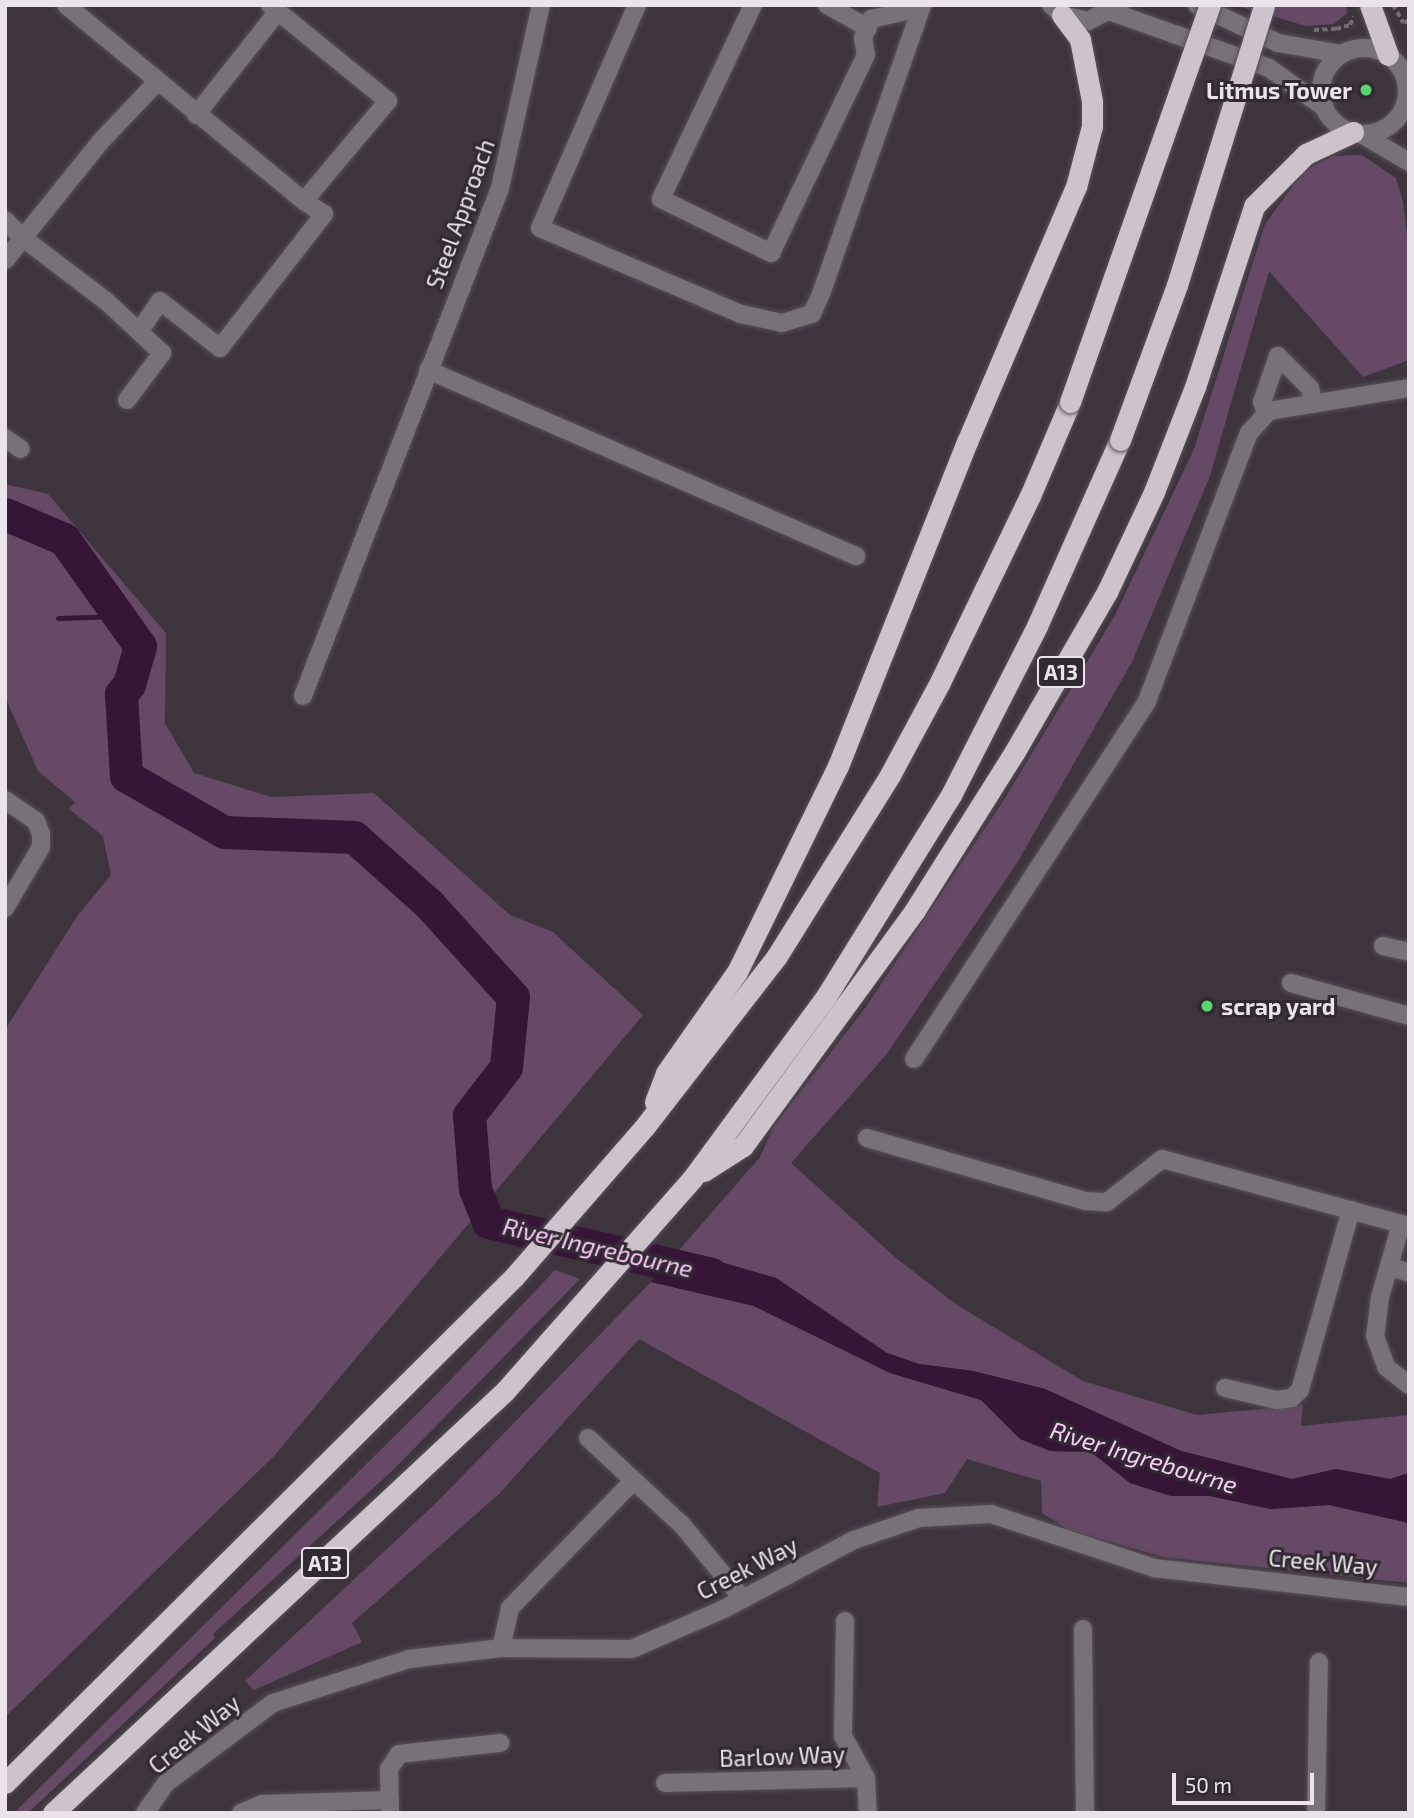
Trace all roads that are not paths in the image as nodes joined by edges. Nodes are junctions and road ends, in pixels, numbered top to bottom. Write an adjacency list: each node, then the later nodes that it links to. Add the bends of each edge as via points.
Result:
1 (66, 5): 18 (street)
2 (541, 5): 29 (street, Steel Approach, via 500,188)
3 (637, 5): 9 (street, via 540,228 741,314 782,323 812,314 821,294)
4 (753, 5): 15 (street, via 661,199 771,253 866,55 863,38)
5 (827, 5): 15 (street)
6 (1197, 5): 16 (street, via 1278,43)
7 (1210, 5): 45 (highway, bridge, via 1070,402 987,588 890,775 777,956)
8 (1264, 5): 47 (highway, A13, bridge, via 1177,285 1120,440 1037,626 951,795 827,995)
9 (921, 6): 13 (street)
10 (274, 8): 21 (street); 24 (street, via 388,101)
11 (1115, 8): 14 (street, via 1088,22); 20 (street, via 1269,68)
12 (1363, 8): 17 (highway)
13 (884, 10): 15 (street)
14 (1056, 10): 45 (highway, via 1080,39 1092,101 1092,126 1076,187 827,791 737,972 666,1073)
15 (868, 27)
16 (1342, 54): 17 (street, via 1365,48); 20 (street, via 1326,72)
17 (1388, 55): 19 (street)
18 (156, 83): 21 (street); 26 (street, via 101,141)
19 (1407, 85): 22 (street, via 1398,118 1373,133)
20 (1325, 108): 22 (street)
21 (196, 115): 24 (street)
22 (1356, 133): 23 (street); 47 (highway, A13, via 1306,154 1254,206 1195,387 1154,492 1107,592 1021,741 915,910 743,1146)
23 (1409, 162)
24 (304, 201): 28 (street, via 324,214 220,348 160,301)
25 (5, 220): 26 (street)
26 (23, 237): 27 (street); 28 (street)
27 (5, 260)
28 (139, 332): 31 (street, via 162,353)
29 (428, 370): 36 (street); 37 (street, Steel Approach)
30 (1409, 388): 32 (street)
31 (127, 400)
32 (1314, 404): 33 (street); 33 (street, via 1310,388 1278,356 1262,402)
33 (1266, 413): 44 (street, via 1247,437 1147,701)
34 (5, 438): 35 (street)
35 (21, 449)
36 (856, 556)
37 (303, 696)
38 (5, 800): 39 (street, via 36,821 41,847)
39 (5, 908)
40 (1383, 946): 41 (street)
41 (1409, 952)
42 (1291, 983): 43 (street)
43 (1409, 1016)
44 (914, 1059)
45 (646, 1125): 64 (highway, via 514,1277)
46 (867, 1138): 48 (street, via 1085,1201 1107,1202 1162,1159)
47 (692, 1179): 67 (highway, A13, via 587,1302 421,1474)
48 (1351, 1210): 49 (street); 53 (street, via 1300,1390 1292,1398 1277,1400)
49 (1405, 1225): 50 (street)
50 (1389, 1266): 51 (street); 52 (street, via 1375,1336 1386,1367)
51 (1409, 1273)
52 (1409, 1385)
53 (1225, 1388)
54 (588, 1438): 55 (street)
55 (633, 1481): 57 (street, via 716,1561); 60 (street, via 510,1608)
56 (1409, 1597): 57 (street, Creek Way, via 1154,1568 991,1514 919,1518 854,1540)
57 (743, 1599): 60 (street, Creek Way, via 632,1649)
58 (845, 1621): 63 (street, via 843,1736)
59 (1083, 1629): 71 (street)
60 (501, 1648): 68 (street, Creek Way, via 409,1659 273,1703 166,1783)
61 (1319, 1662): 72 (street)
62 (500, 1743): 66 (street, via 399,1754 389,1769)
63 (866, 1778): 65 (street, Barlow Way); 70 (street, Barlow Way)
64 (5, 1783)
65 (665, 1783)
66 (390, 1801): 69 (street, via 262,1804)
67 (54, 1813)
68 (145, 1813)
69 (241, 1813)
70 (867, 1813)
71 (1085, 1813)
72 (1316, 1813)

